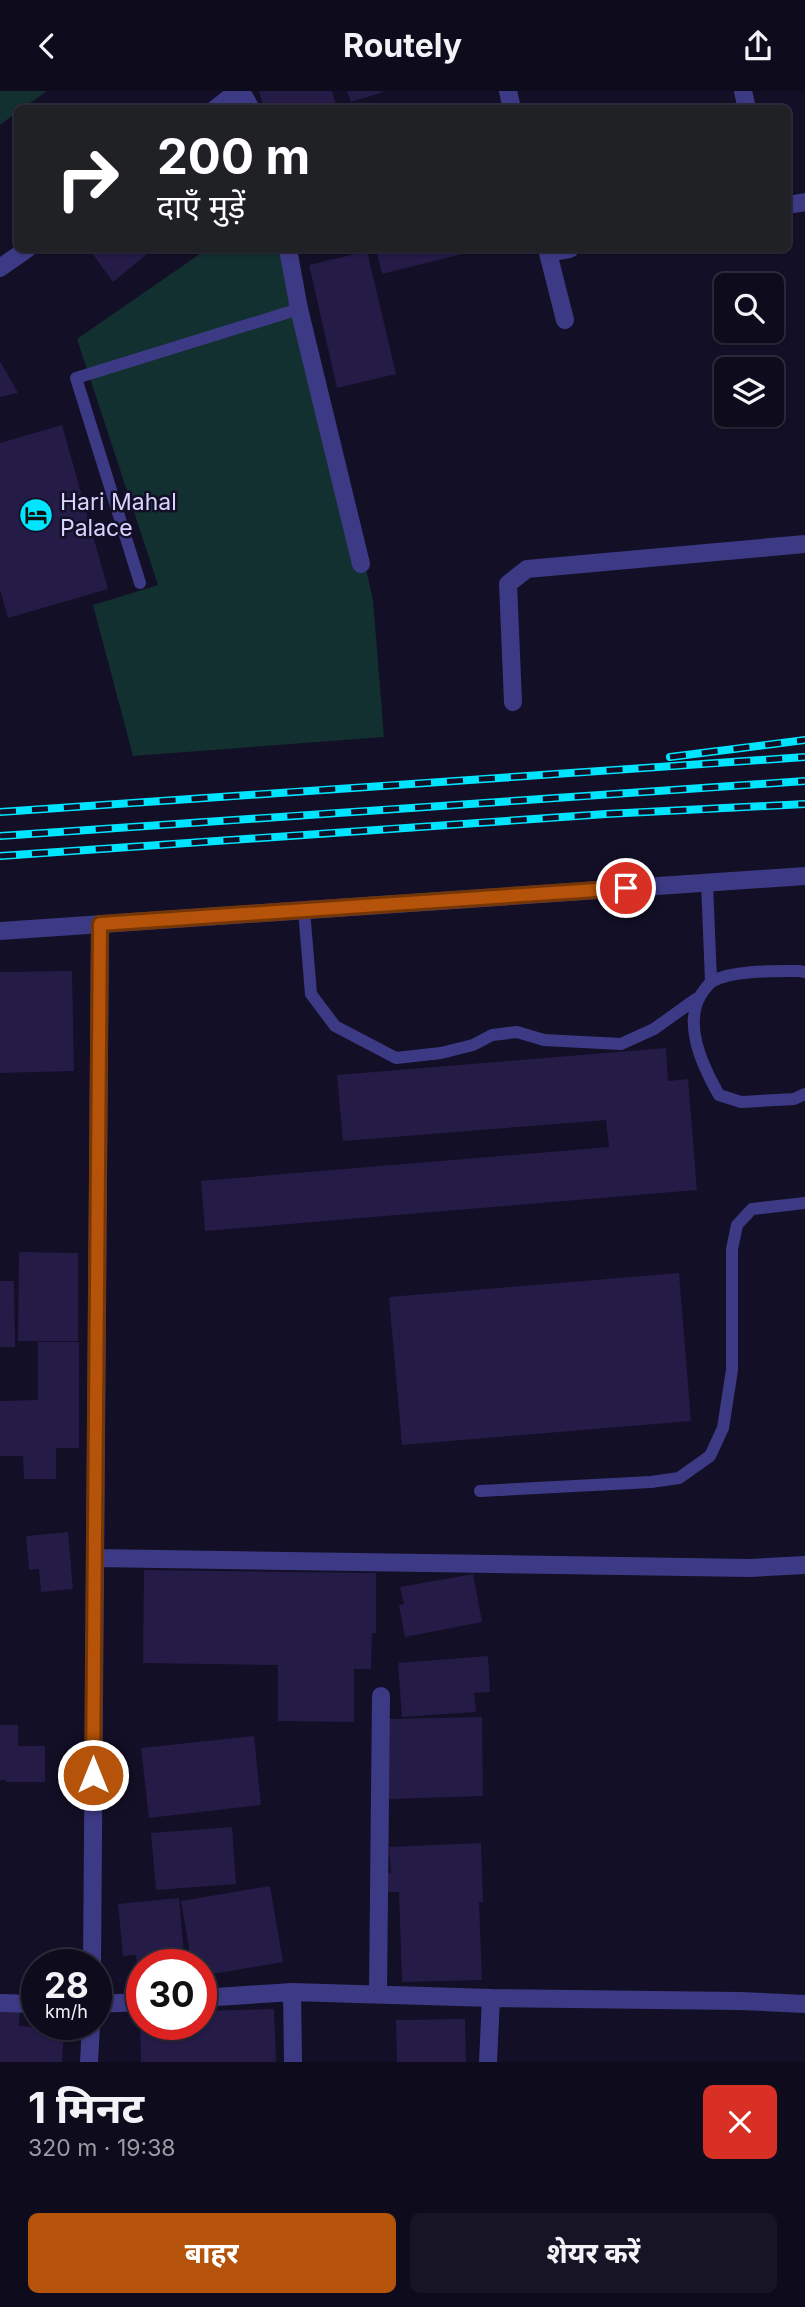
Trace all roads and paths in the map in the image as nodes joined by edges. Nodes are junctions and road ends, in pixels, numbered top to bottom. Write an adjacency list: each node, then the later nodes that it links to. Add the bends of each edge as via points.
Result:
1 (240, 91): 2 (street)
2 (221, 105)
3 (23, 252): 6 (street)
4 (289, 252): 7 (street)
5 (548, 252): 8 (street)
6 (0, 268)
7 (299, 309): 10 (street); 11 (lane, via 76,378)
8 (565, 320)
9 (805, 544): 12 (street, via 527,569 508,585)
10 (361, 564)
11 (140, 583)
12 (513, 702)
13 (805, 876): 14 (street)
14 (707, 883): 15 (street); 19 (lane)
15 (304, 910): 16 (street); 20 (lane, via 311,994 335,1026 396,1058 441,1053 492,1035 517,1032 544,1040 621,1044 653,1029)
16 (100, 924): 17 (street); 24 (street)
17 (0, 931)
18 (805, 972): 19 (lane, via 749,972)
19 (711, 981): 20 (lane)
20 (696, 999): 21 (lane, via 693,1030 719,1095 741,1102 794,1099)
21 (805, 1094)
22 (805, 1203): 23 (lane, via 752,1209 737,1225 732,1249 732,1370 723,1428 710,1456 679,1478)
23 (480, 1491)
24 (94, 1558): 25 (street, via 750,1568); 27 (street)
25 (805, 1565)
26 (381, 1696): 29 (street)
27 (92, 1949)
28 (292, 1992): 29 (street); 30 (street); 37 (street)
29 (378, 1994): 31 (street)
30 (217, 1997)
31 (491, 1998): 34 (street); 38 (street)
32 (0, 2003): 33 (street)
33 (21, 2004)
34 (805, 2004)
35 (90, 2040): 36 (street)
36 (89, 2062)
37 (293, 2062)
38 (488, 2062)

